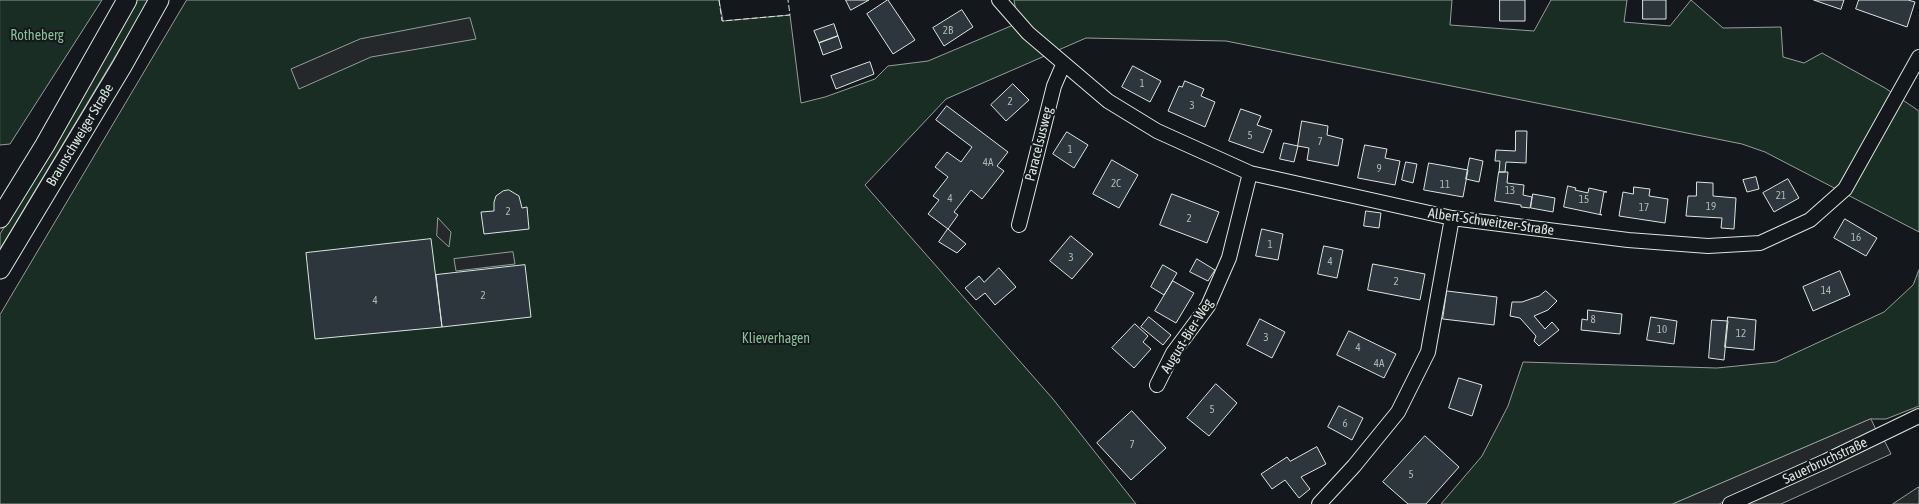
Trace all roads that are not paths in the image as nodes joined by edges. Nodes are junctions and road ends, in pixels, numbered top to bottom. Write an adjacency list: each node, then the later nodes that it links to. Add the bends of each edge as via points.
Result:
1 (127, 0): 7 (main road, Braunschweiger Straße)
2 (159, 0): 10 (main road, Braunschweiger Straße)
3 (999, 0): 5 (street, Albert-Schweitzer-Straße, via 1028,33)
4 (1919, 57): 8 (street, Albert-Schweitzer-Straße, via 1845,189 1810,220 1760,243 1699,246)
5 (1064, 65): 6 (street, Albert-Schweitzer-Straße, via 1108,101 1157,131); 9 (street, Paracelsusweg, via 1054,86)
6 (1250, 173): 8 (street, Albert-Schweitzer-Straße); 11 (street, August-Bier-Weg, via 1229,258 1208,306 1173,353)
7 (0, 218)
8 (1452, 218): 13 (street, via 1428,352 1398,412)
9 (1019, 225)
10 (0, 269)
11 (1157, 384)
12 (1919, 416): 14 (street, Sauerbruchstraße)
13 (1319, 504)
14 (1730, 504)

